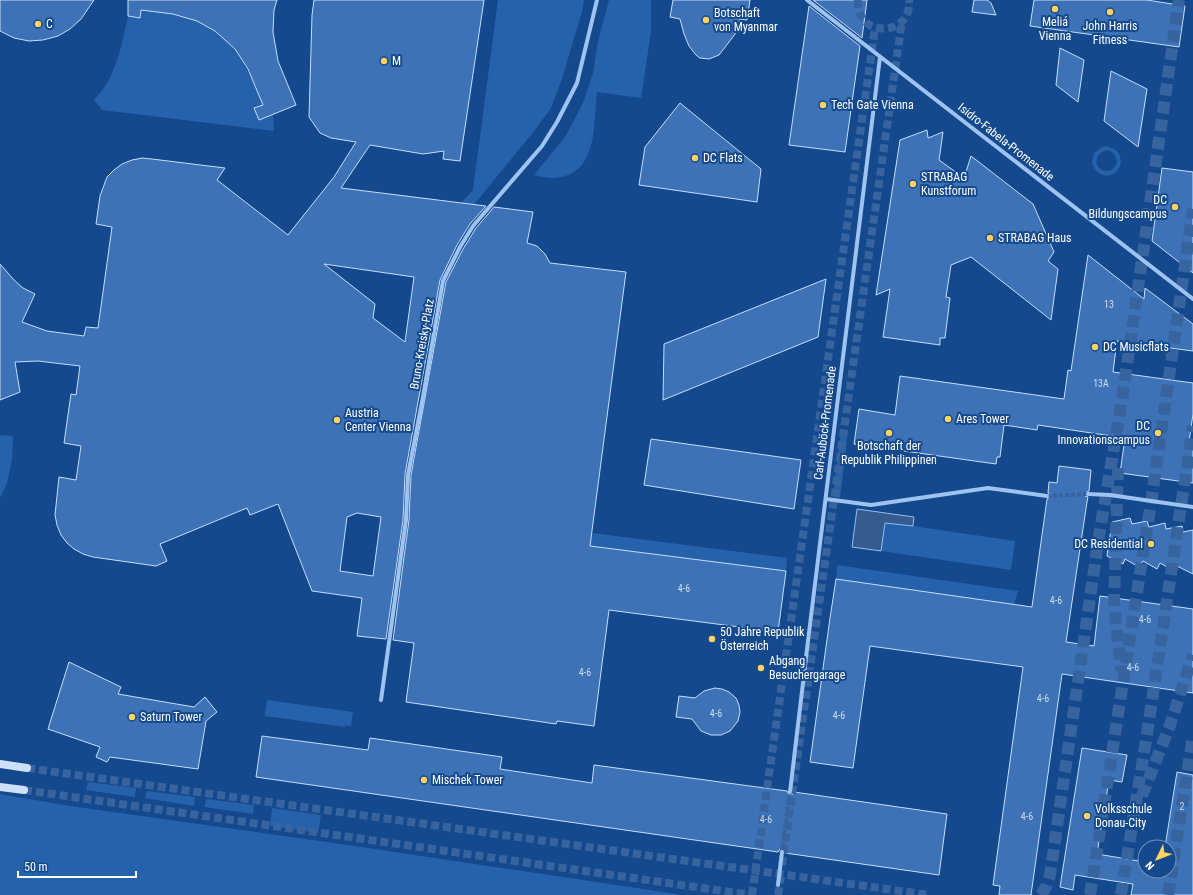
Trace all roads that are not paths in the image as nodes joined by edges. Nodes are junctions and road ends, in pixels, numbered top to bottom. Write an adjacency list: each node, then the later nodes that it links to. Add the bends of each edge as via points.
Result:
1 (597, 0): 9 (street, Bruno-Kreisky-Platz, via 577,84 557,122 542,146 473,226 443,281 408,475 406,520)
2 (808, 0): 3 (street, Isidro-Fabela-Promenade)
3 (880, 57): 4 (street, Isidro-Fabela-Promenade); 7 (street, Carl-Auböck-Promenade)
4 (1193, 299)
5 (1088, 494): 8 (street)
6 (1047, 496): 7 (street, via 988,488 871,505)
7 (826, 499): 14 (street, Carl-Auböck-Promenade)
8 (1193, 507)
9 (381, 700)
10 (0, 764): 11 (main road)
11 (27, 768)
12 (0, 786): 13 (main road)
13 (24, 790)
14 (790, 792)
15 (782, 852): 16 (street)
16 (778, 885)

